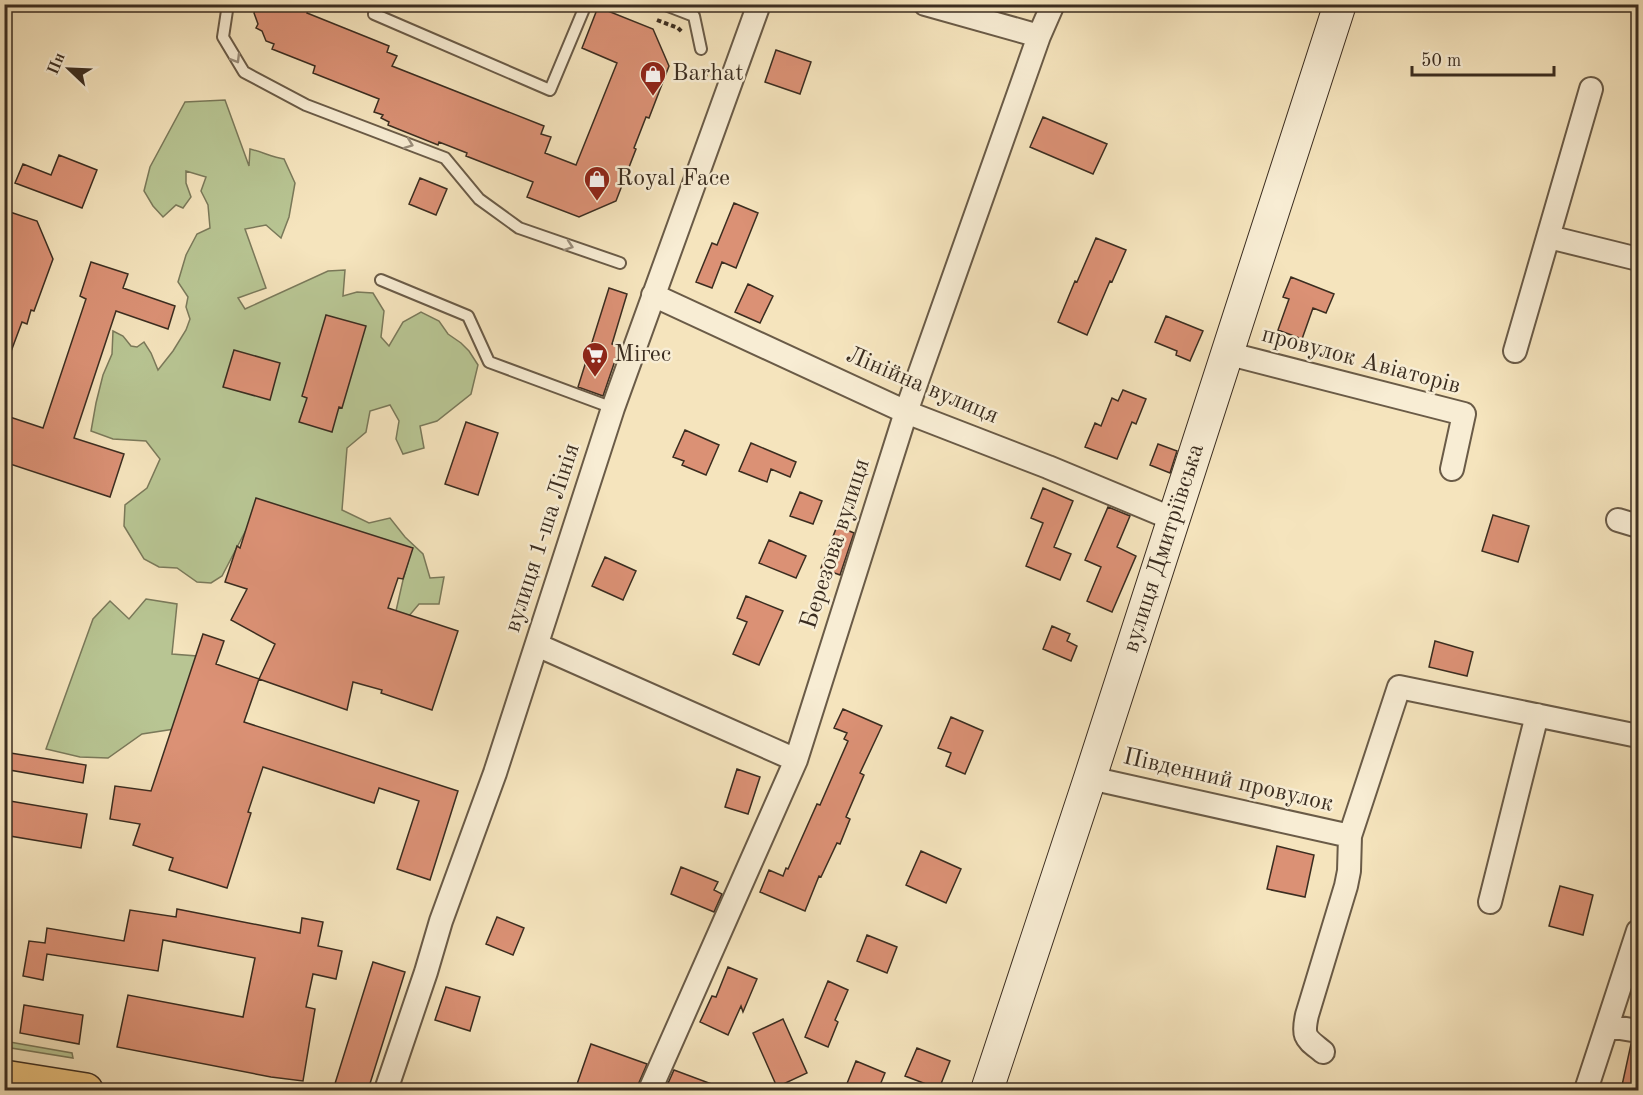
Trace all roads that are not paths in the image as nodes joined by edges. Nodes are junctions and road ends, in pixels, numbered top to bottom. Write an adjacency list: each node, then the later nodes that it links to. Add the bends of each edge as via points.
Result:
1 (228, 4): 14 (lane, one-way to 14, via 223,37 244,72 306,105 445,158 479,198 519,228)
2 (377, 4): 3 (lane, via 374,14 550,90)
3 (585, 4)
4 (663, 4): 10 (lane, via 694,16)
5 (759, 4): 16 (street, вулиця 1-ша Лінія)
6 (925, 4): 9 (street)
7 (1053, 4): 9 (street, Березова вулиця)
8 (1340, 4): 18 (main road, вулиця Дмитріївська)
9 (1039, 36): 20 (street, Березова вулиця)
10 (701, 49)
11 (1591, 90): 12 (street)
12 (1549, 237): 13 (street); 17 (street)
13 (1638, 260)
14 (620, 263)
15 (381, 280): 19 (lane, via 468,316 489,362)
16 (653, 295): 19 (street, вулиця 1-ша Лінія); 20 (street, Лінійна вулиця)
17 (1515, 351)
18 (1226, 353): 21 (street, провулок Авіаторів, via 1464,414); 22 (main road, вулиця Дмитріївська)
19 (613, 408): 23 (street, вулиця 1-ша Лінія)
20 (906, 412): 22 (street, Лінійна вулиця); 26 (street, Березова вулиця)
21 (1452, 469)
22 (1173, 519): 27 (main road, вулиця Дмитріївська)
23 (537, 645): 26 (street); 36 (street, вулиця 1-ша Лінія)
24 (1537, 715): 25 (street, Південний провулок); 28 (street, Південний провулок, via 1399,687); 29 (street)
25 (1638, 736)
26 (796, 760): 37 (street, Березова вулиця)
27 (1090, 778): 28 (street, Південний провулок); 38 (main road, вулиця Дмитріївська)
28 (1350, 836): 33 (street, via 1346,886 1304,1028 1307,1039)
29 (1490, 902)
30 (1638, 931): 31 (street)
31 (1608, 1026): 32 (street); 39 (street)
32 (1638, 1031)
33 (1323, 1052)
34 (4, 1077): 35 (main road)
35 (86, 1090)
36 (386, 1090)
37 (650, 1090)
38 (987, 1090)
39 (1586, 1090)

